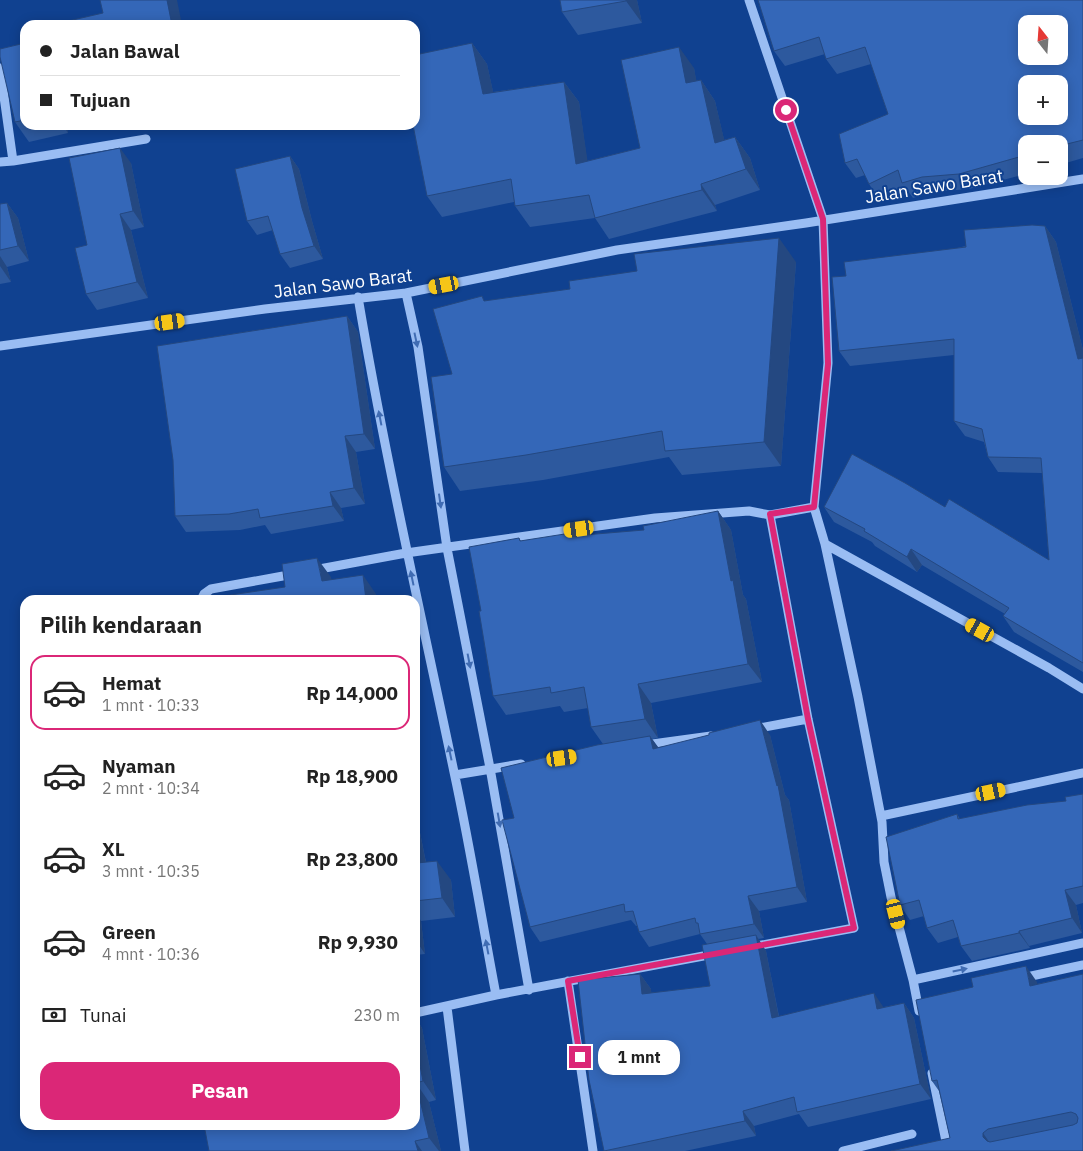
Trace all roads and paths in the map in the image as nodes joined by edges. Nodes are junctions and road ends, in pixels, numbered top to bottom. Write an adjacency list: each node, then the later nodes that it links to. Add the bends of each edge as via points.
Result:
1 (749, 0): 7 (street)
2 (0, 68): 4 (street)
3 (146, 139): 4 (street)
4 (13, 161): 5 (street)
5 (0, 162)
6 (1083, 178): 7 (street, Jalan Sawo Barat)
7 (821, 220): 8 (street, Jalan Sawo Barat, via 617,250); 11 (street, via 828,364)
8 (406, 292): 9 (street, Jalan Sawo Barat); 14 (street, one-way to 14, via 418,347)
9 (358, 297): 10 (street, Jalan Sawo Barat); 15 (street, one-way to 9)
10 (0, 346)
11 (814, 507): 12 (street); 13 (street)
12 (770, 514): 14 (street, via 749,511 655,518); 22 (street)
13 (825, 544): 21 (street); 30 (street)
14 (447, 548): 15 (street); 27 (street, one-way to 27)
15 (406, 553): 16 (street); 19 (street, one-way to 15)
16 (309, 571)
17 (299, 573): 18 (street, via 211,589)
18 (204, 595)
19 (415, 595)
20 (420, 617): 29 (street, one-way to 20)
21 (1083, 689)
22 (808, 719): 23 (street); 32 (street, via 854,928)
23 (747, 730)
24 (722, 734): 25 (street)
25 (632, 747)
26 (528, 763): 27 (street)
27 (490, 768): 29 (street); 38 (street, one-way to 38)
28 (1083, 773): 30 (street)
29 (454, 774): 39 (street, one-way to 29)
30 (881, 816): 35 (street, via 884,862)
31 (1083, 943): 35 (street, one-way to 31)
32 (740, 949)
33 (720, 953): 37 (street)
34 (1083, 965): 36 (street)
35 (913, 980): 42 (street, via 921,1001)
36 (1011, 980)
37 (568, 981): 38 (street); 46 (street)
38 (529, 990): 39 (street)
39 (496, 995): 40 (street)
40 (447, 1007): 41 (street); 45 (street)
41 (420, 1012)
42 (920, 1017)
43 (930, 1059): 48 (street)
44 (912, 1134): 47 (street)
45 (465, 1151)
46 (593, 1151)
47 (843, 1151)
48 (948, 1151)

